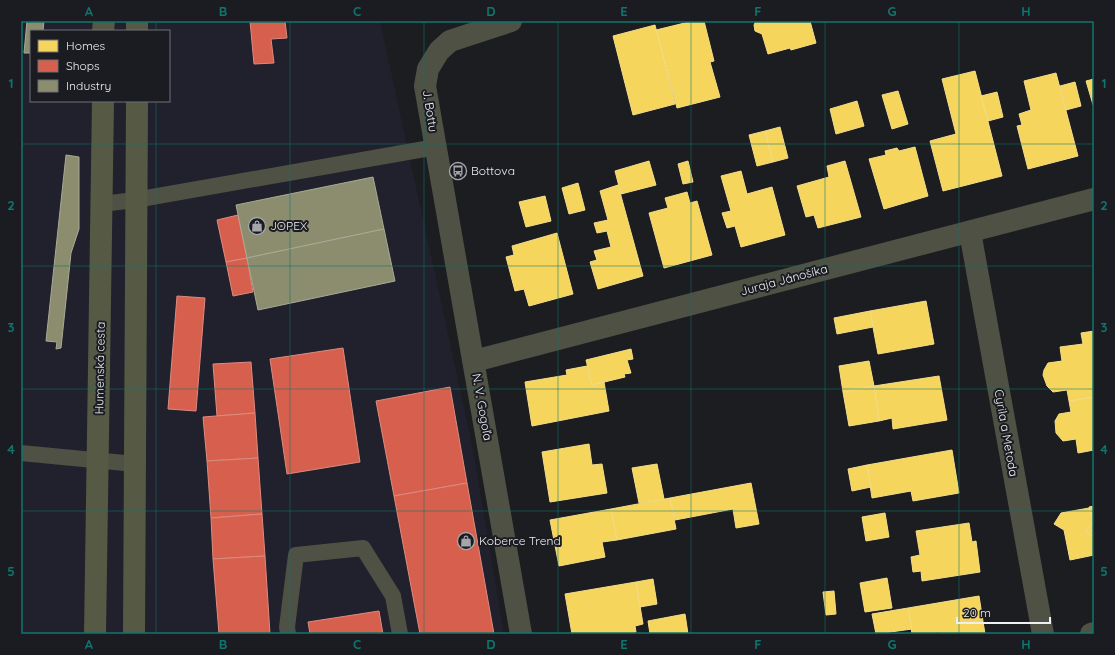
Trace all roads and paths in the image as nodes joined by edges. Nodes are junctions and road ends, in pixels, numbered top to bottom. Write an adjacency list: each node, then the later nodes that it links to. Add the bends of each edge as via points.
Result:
1 (511, 21): 4 (street, J. Bottu, via 450,41 439,51 428,69 425,86)
2 (103, 102): 8 (main road, Humenská cesta)
3 (136, 102): 7 (main road)
4 (436, 147): 5 (street, J. Bottu); 7 (lane)
5 (442, 181): 10 (street, N. V. Gogoľa)
6 (1094, 199): 9 (street, Juraja Jánošíka)
7 (136, 200): 8 (lane); 13 (main road)
8 (102, 204): 12 (main road, Humenská cesta)
9 (970, 232): 10 (street, Juraja Jánošíka); 20 (street, Cyrila a Metoda)
10 (474, 361): 19 (street, N. V. Gogoľa)
11 (21, 453): 12 (lane)
12 (98, 461): 13 (lane); 15 (main road, Humenská cesta)
13 (135, 464): 16 (main road)
14 (1094, 633): 21 (street)
15 (96, 634)
16 (134, 634)
17 (288, 634): 18 (lane, via 296,555 363,548 394,596)
18 (400, 634)
19 (521, 634)
20 (1043, 634)
21 (1091, 634)

